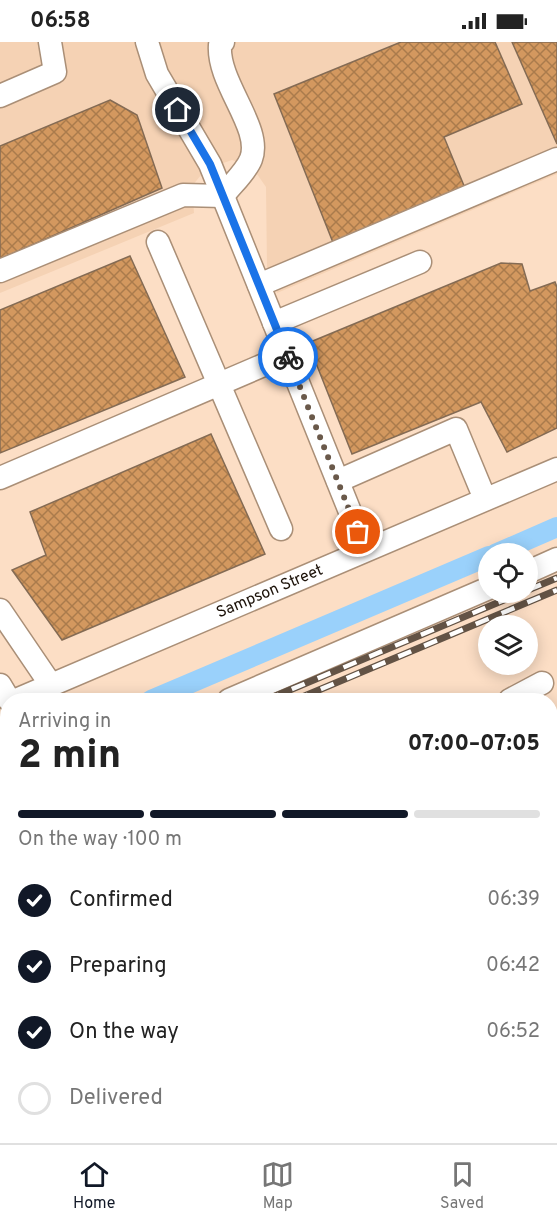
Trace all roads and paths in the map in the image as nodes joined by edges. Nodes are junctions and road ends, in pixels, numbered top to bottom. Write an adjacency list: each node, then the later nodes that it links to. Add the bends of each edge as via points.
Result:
1 (50, 42): 4 (street, via 55,72)
2 (147, 42): 6 (street, via 157,74 210,164)
3 (224, 42): 6 (street, via 220,45 219,61 254,140 251,160)
4 (0, 96)
5 (557, 159): 10 (street)
6 (223, 196): 9 (street, via 183,195); 10 (street)
7 (158, 242): 13 (street)
8 (420, 262): 11 (street)
9 (0, 271)
10 (259, 285): 11 (street)
11 (274, 323): 12 (street)
12 (287, 355): 13 (street); 16 (street)
13 (218, 384): 15 (street); 18 (street)
14 (557, 469): 17 (street, Sampson Street)
15 (0, 478)
16 (338, 481): 17 (street, via 456,429); 19 (street)
17 (485, 499): 19 (street, Sampson Street)
18 (281, 529)
19 (365, 549): 25 (street, Sampson Street)
20 (557, 560): 21 (street)
21 (538, 568)
22 (478, 593): 27 (street)
23 (0, 610): 25 (street)
24 (542, 682): 28 (street)
25 (51, 685): 26 (street, Sampson Street)
26 (32, 693)
27 (245, 693)
28 (522, 693)

